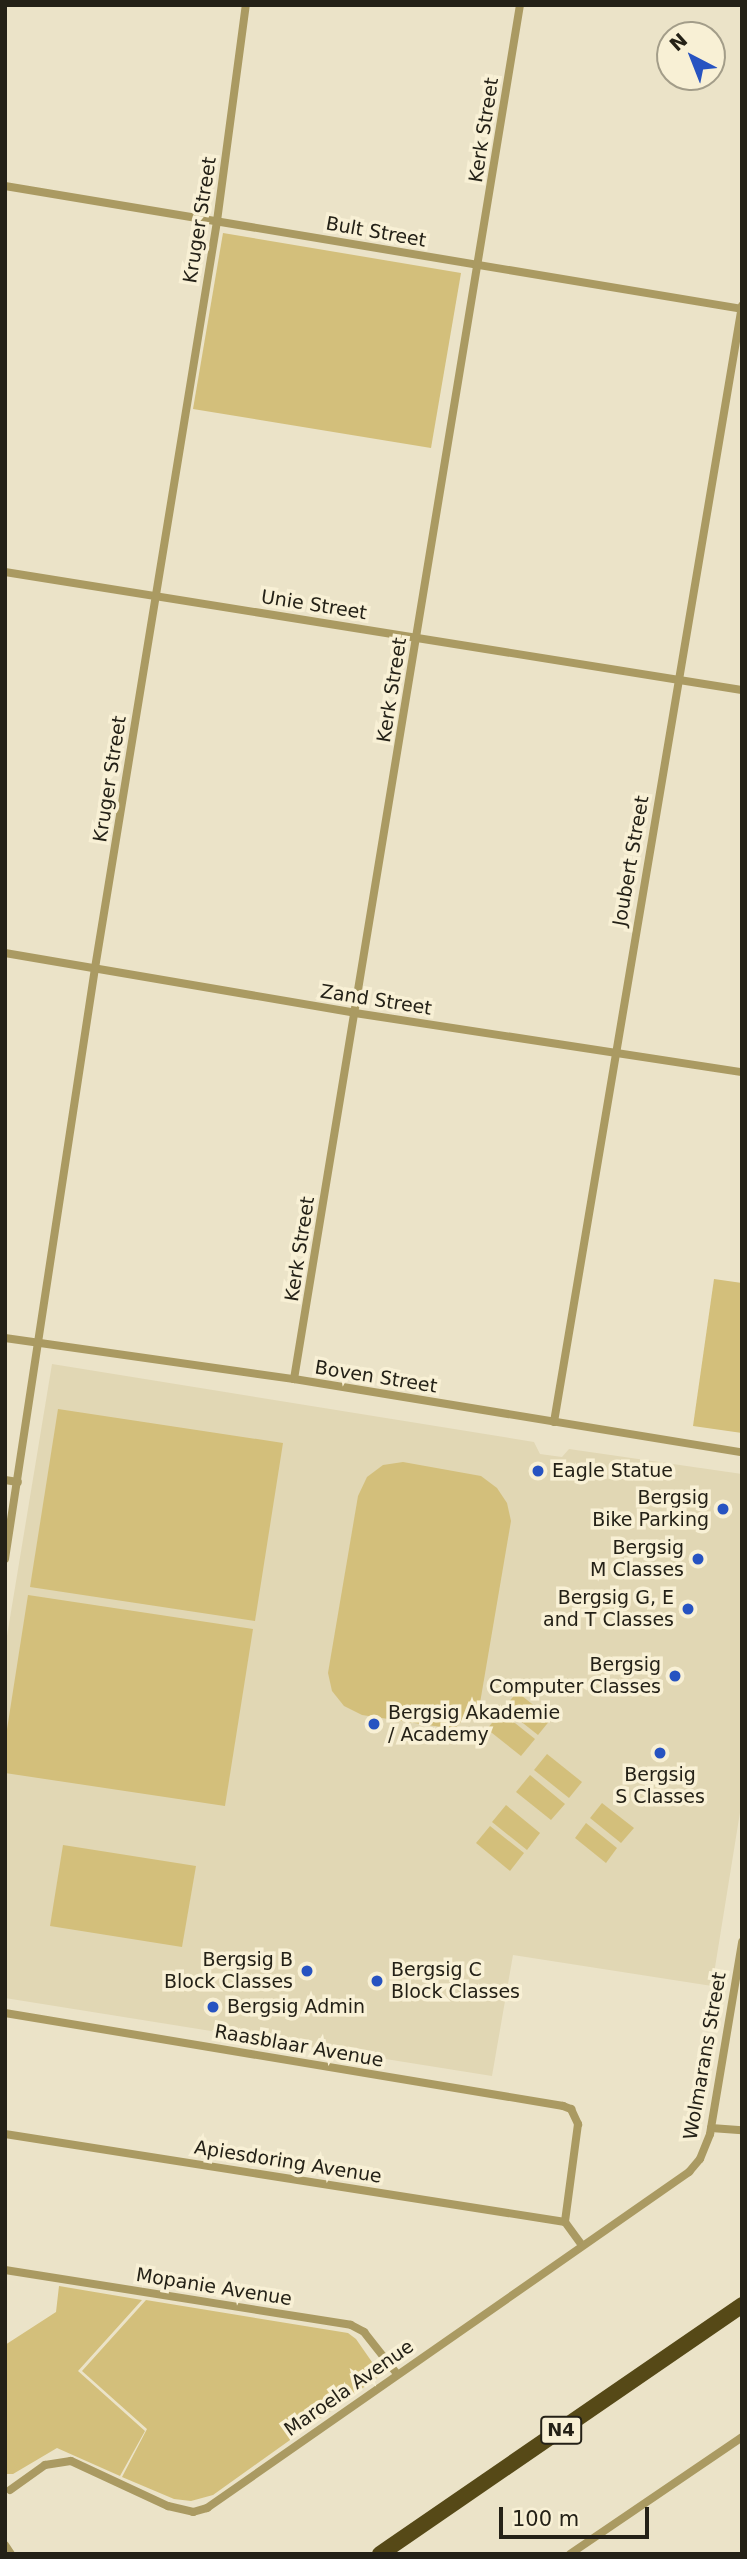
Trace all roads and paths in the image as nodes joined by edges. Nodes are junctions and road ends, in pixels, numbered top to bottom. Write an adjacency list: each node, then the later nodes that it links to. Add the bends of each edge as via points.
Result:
1 (246, 5): 4 (street, Kruger Street)
2 (520, 5): 5 (street, Kerk Street)
3 (5, 186): 4 (street, Bult Street)
4 (216, 221): 5 (street, Bult Street); 8 (street, Kruger Street)
5 (478, 266): 6 (street, Bult Street); 9 (street, Kerk Street)
6 (742, 308): 10 (street, Joubert Street)
7 (5, 572): 8 (street, Unie Street)
8 (156, 595): 9 (street, Unie Street); 13 (street, Kruger Street)
9 (417, 638): 10 (street, Unie Street); 14 (street, Kerk Street)
10 (678, 681): 11 (street, Unie Street); 15 (street, Joubert Street)
11 (742, 690)
12 (5, 953): 13 (street, Zand Street)
13 (95, 968): 14 (street, Zand Street); 18 (street, Kruger Street)
14 (355, 1013): 15 (street, Zand Street); 19 (street, Kerk Street)
15 (615, 1052): 16 (street, Zand Street); 20 (street, Joubert Street)
16 (742, 1072)
17 (5, 1338): 18 (street, Boven Street)
18 (40, 1344): 19 (street, Boven Street); 23 (street, Kruger Street)
19 (294, 1379): 20 (street, Boven Street)
20 (555, 1422): 21 (street, Boven Street)
21 (742, 1452)
22 (5, 1480): 23 (street)
23 (18, 1482): 24 (street, Kruger Street)
24 (5, 1559)
25 (742, 1942): 27 (street, Wolmarans Street)
26 (5, 2012): 31 (street, Raasblaar Avenue, via 571,2109 578,2124)
27 (711, 2128): 28 (street); 30 (street, Wolmarans Street, via 700,2159)
28 (742, 2130)
29 (5, 2134): 31 (street, Apiesdoring Avenue)
30 (689, 2172): 32 (street, Maroela Avenue)
31 (565, 2221): 32 (street)
32 (583, 2245): 35 (street, Maroela Avenue)
33 (5, 2270): 35 (street, Mopanie Avenue, via 352,2325 364,2332)
34 (742, 2305): 40 (highway, N4)
35 (397, 2374): 37 (street, Maroela Avenue, via 201,2510 168,2506 71,2460 45,2465)
36 (742, 2437): 41 (street)
37 (10, 2490)
38 (5, 2545): 39 (street)
39 (11, 2554)
40 (380, 2554)
41 (570, 2554)

